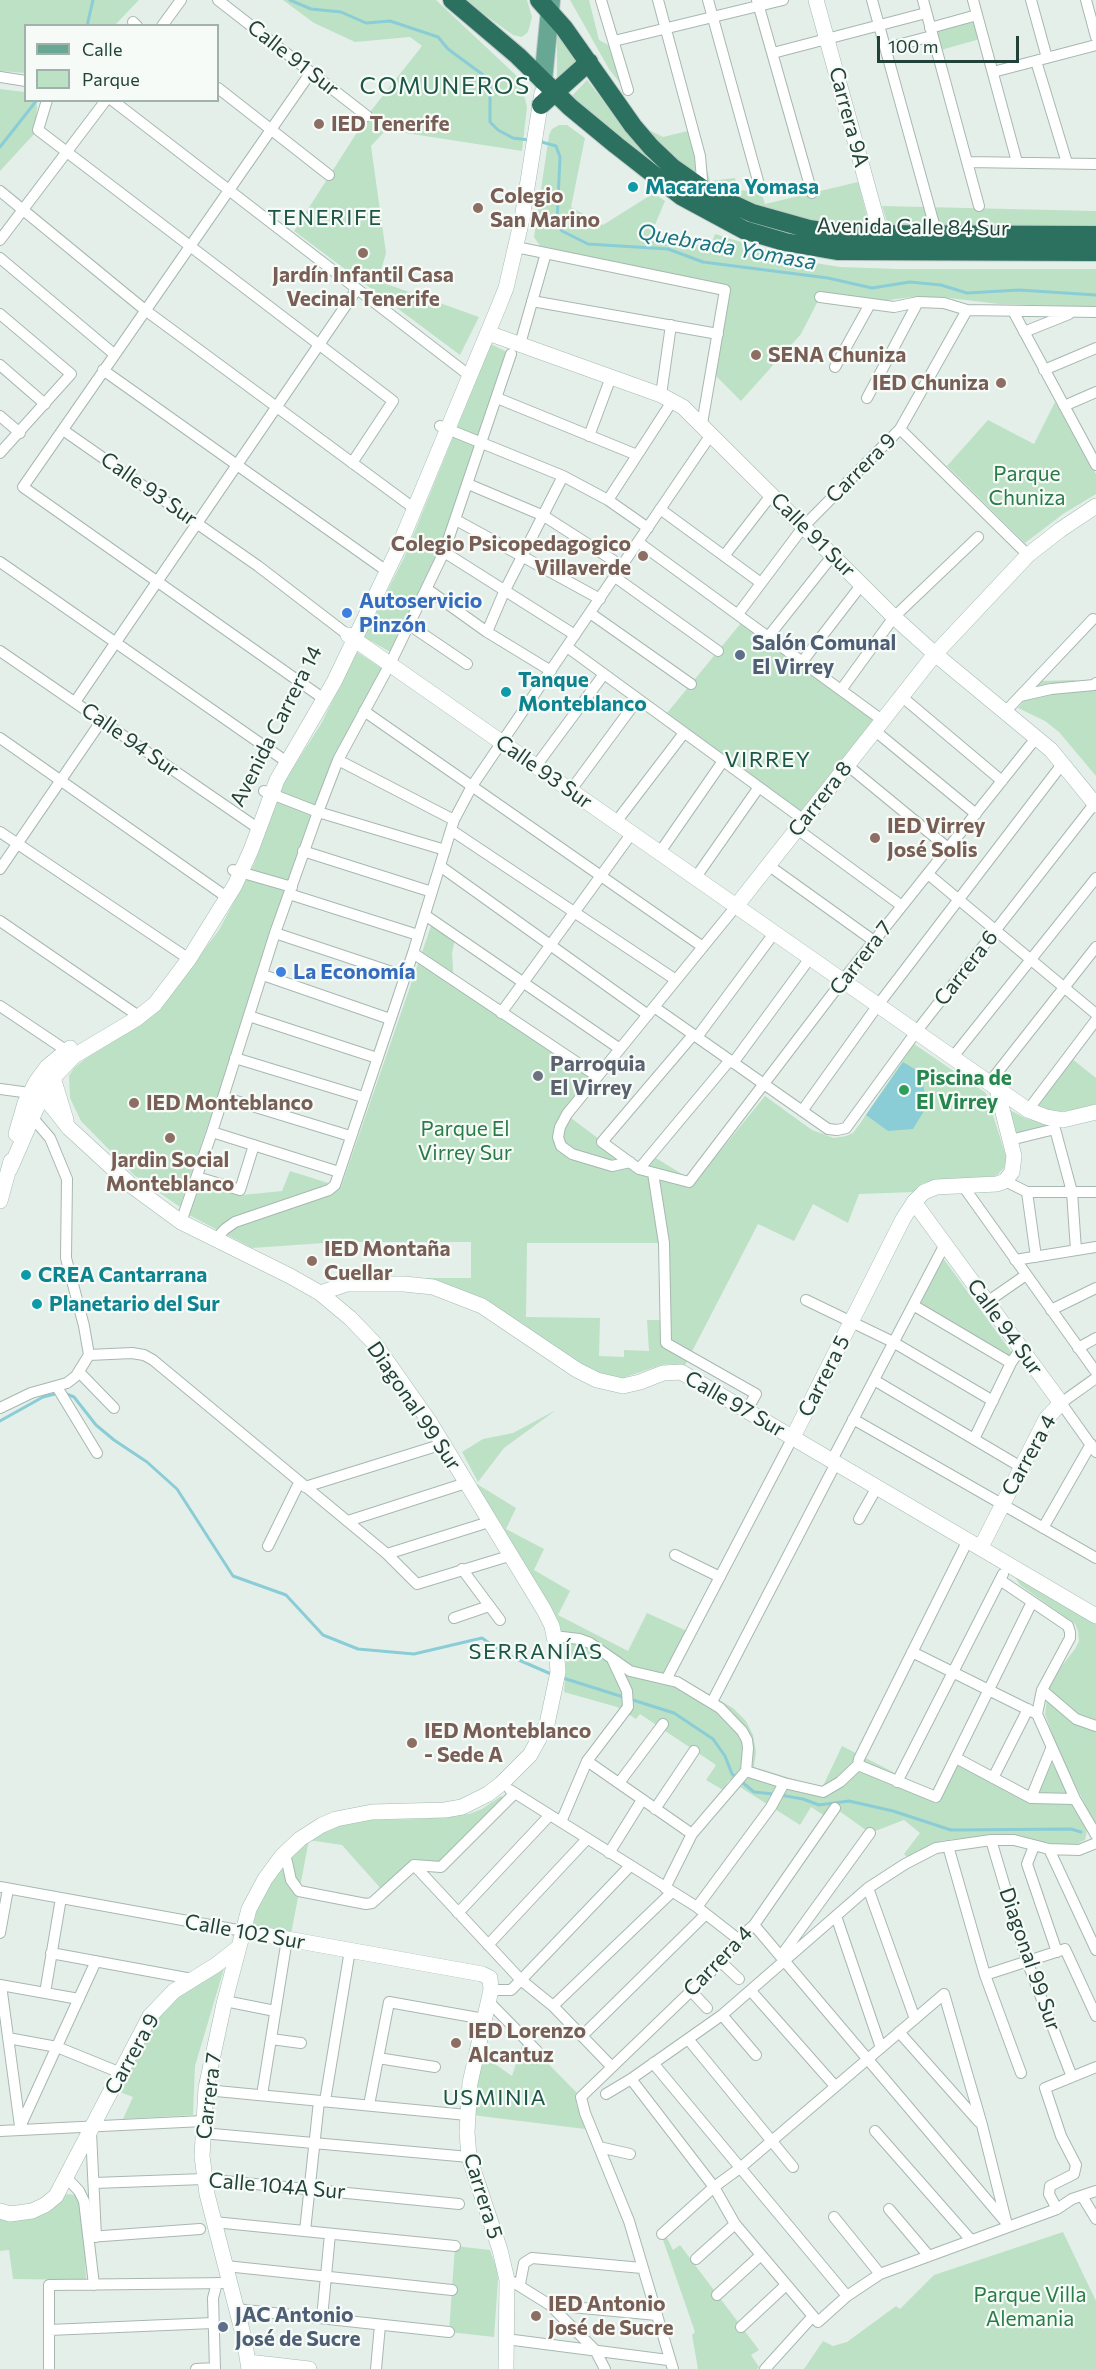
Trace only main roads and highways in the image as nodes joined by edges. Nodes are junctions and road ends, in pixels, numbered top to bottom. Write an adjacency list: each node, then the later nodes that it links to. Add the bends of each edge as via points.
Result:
1 (452, 0): 4 (highway, Avenida Calle 84 Sur)
2 (546, 4): 3 (highway, Avenida Calle 84 Sur); 4 (main road)
3 (589, 62): 4 (highway); 6 (highway, Avenida Calle 84 Sur, via 651,147 672,167 725,201 752,213 833,233)
4 (547, 84): 5 (highway); 7 (highway, Avenida Calle 84 Sur, via 595,129 681,196 766,238 837,251)
5 (541, 105)
6 (1096, 235)
7 (1096, 252)

